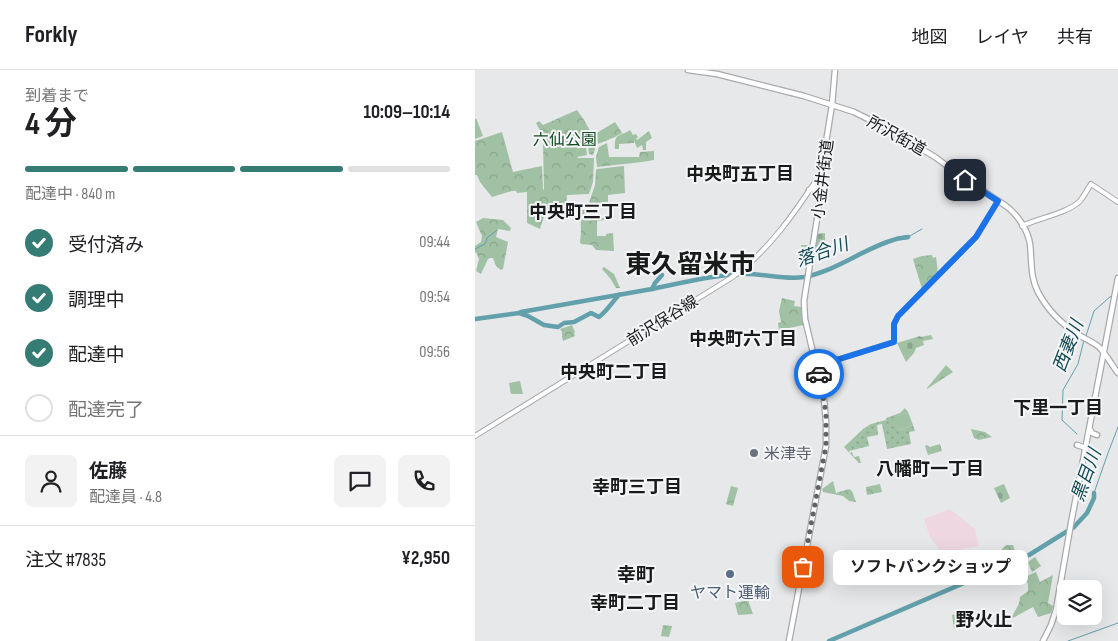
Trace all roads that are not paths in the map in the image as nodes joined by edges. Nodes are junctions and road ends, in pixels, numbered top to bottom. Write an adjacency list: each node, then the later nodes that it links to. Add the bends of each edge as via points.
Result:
1 (688, 70): 3 (main road, 所沢街道, via 717,74)
2 (835, 70): 3 (main road, 小金井街道)
3 (832, 105): 4 (main road, 小金井街道); 7 (main road, 所沢街道, via 890,130)
4 (821, 173): 5 (main road, 前沢保谷線); 6 (main road, 小金井街道)
5 (809, 190): 6 (main road, via 816,188); 16 (main road, 前沢保谷線, via 768,245 740,272)
6 (819, 195): 12 (main road, 小金井街道, via 804,295 805,319)
7 (998, 201): 9 (main road, 所沢街道, via 1010,209); 12 (main road, via 976,237 898,316 894,324 894,342)
8 (1118, 202): 9 (main road, via 1091,184 1079,202)
9 (1023, 226): 11 (main road, 所沢街道, via 1029,239 1033,278 1041,297 1051,311)
10 (1118, 278): 11 (main road)
11 (1104, 354): 13 (main road, 所沢街道); 14 (main road)
12 (817, 366): 19 (main road, 小金井街道, via 826,413 826,446)
13 (1118, 373)
14 (1090, 428): 15 (main road); 18 (main road)
15 (1097, 435)
16 (475, 436)
17 (1077, 445): 18 (main road)
18 (1085, 450): 20 (main road, via 1056,610)
19 (789, 641)
20 (1043, 641)

